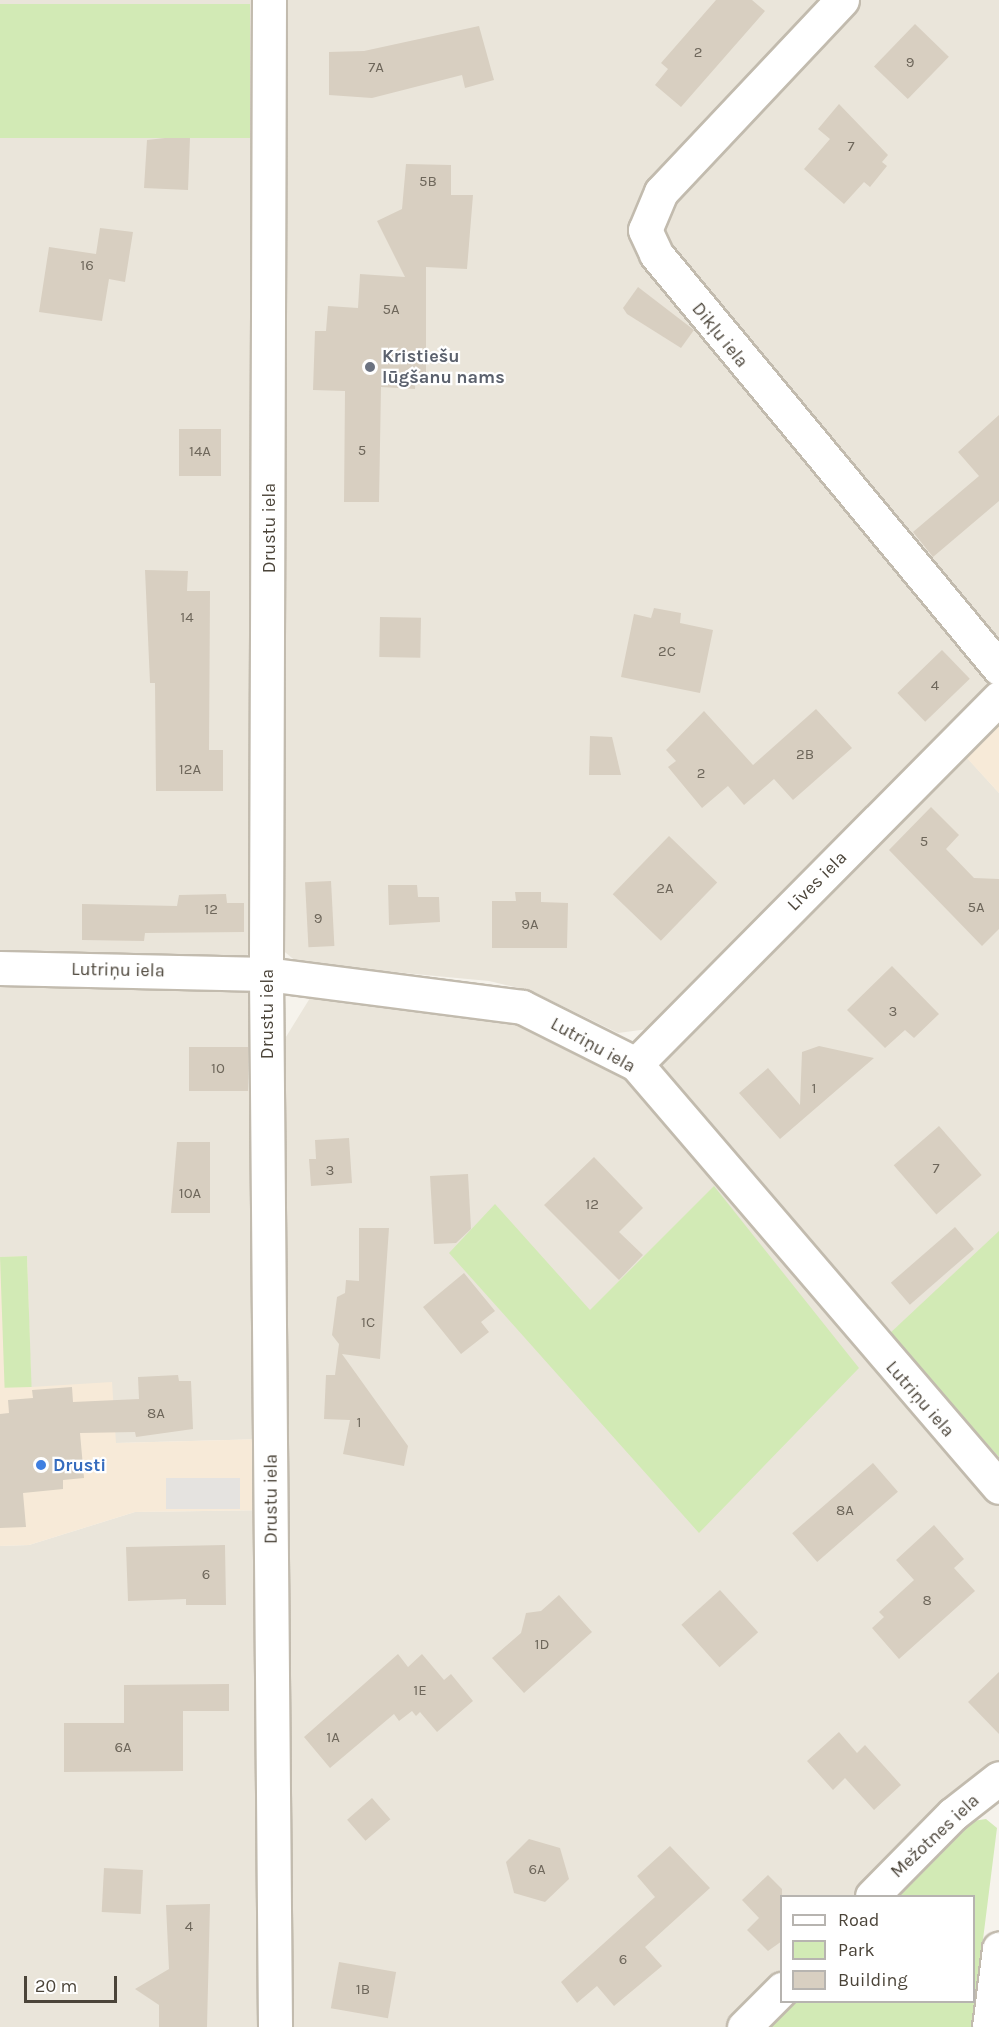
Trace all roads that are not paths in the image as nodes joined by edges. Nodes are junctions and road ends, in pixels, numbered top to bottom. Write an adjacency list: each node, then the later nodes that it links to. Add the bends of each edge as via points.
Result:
1 (269, 0): 6 (street, Drustu iela)
2 (842, 0): 3 (street, Dikļu iela, via 661,192 645,230 656,254 736,354)
3 (999, 668)
4 (999, 698): 7 (street, Līves iela)
5 (0, 968): 6 (street, Lutriņu iela)
6 (266, 974): 7 (street, Lutriņu iela, via 522,1007); 13 (street, Drustu iela)
7 (636, 1064): 8 (street, Lutriņu iela)
8 (999, 1487)
9 (999, 1778): 10 (street, Mežotnes iela, via 953,1814)
10 (873, 1895)
11 (999, 1949): 15 (street)
12 (780, 1991): 14 (street)
13 (275, 2027)
14 (744, 2027)
15 (989, 2027)

